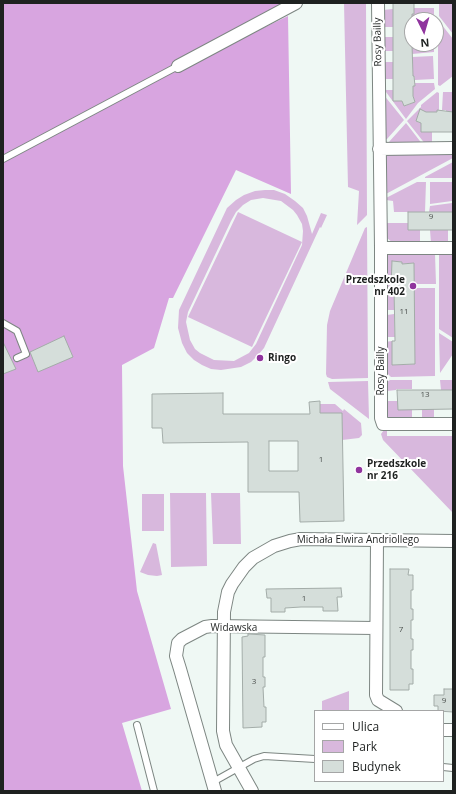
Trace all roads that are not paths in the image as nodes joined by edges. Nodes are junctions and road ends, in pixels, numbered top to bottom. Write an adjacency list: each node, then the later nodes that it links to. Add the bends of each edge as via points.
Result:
1 (296, 3): 3 (street)
2 (378, 3): 5 (street, Rosy Bailly)
3 (178, 66): 6 (lane)
4 (453, 148): 5 (street)
5 (380, 149): 7 (street, Rosy Bailly)
6 (3, 159)
7 (381, 248): 8 (street); 11 (street, Rosy Bailly, via 383,424)
8 (453, 248)
9 (3, 323): 10 (lane, via 16,331 26,354)
10 (17, 358)
11 (453, 424)
12 (377, 540): 13 (street, Michała Elwira Andriollego); 14 (street, Michała Elwira Andriollego, via 290,540 263,552 244,567 232,584 228,592); 15 (street)
13 (453, 541)
14 (223, 626): 15 (street, Widawska); 19 (street, Michała Elwira Andriollego, via 223,731 226,745); 20 (street, Widawska, via 205,627 182,639 178,643 176,656)
15 (375, 628): 16 (street, via 376,695 378,700)
16 (394, 710)
17 (137, 725): 21 (lane)
18 (314, 759): 19 (lane, via 264,756)
19 (239, 768): 20 (lane); 22 (street, Michała Elwira Andriollego)
20 (214, 786)
21 (154, 791)
22 (252, 791)

